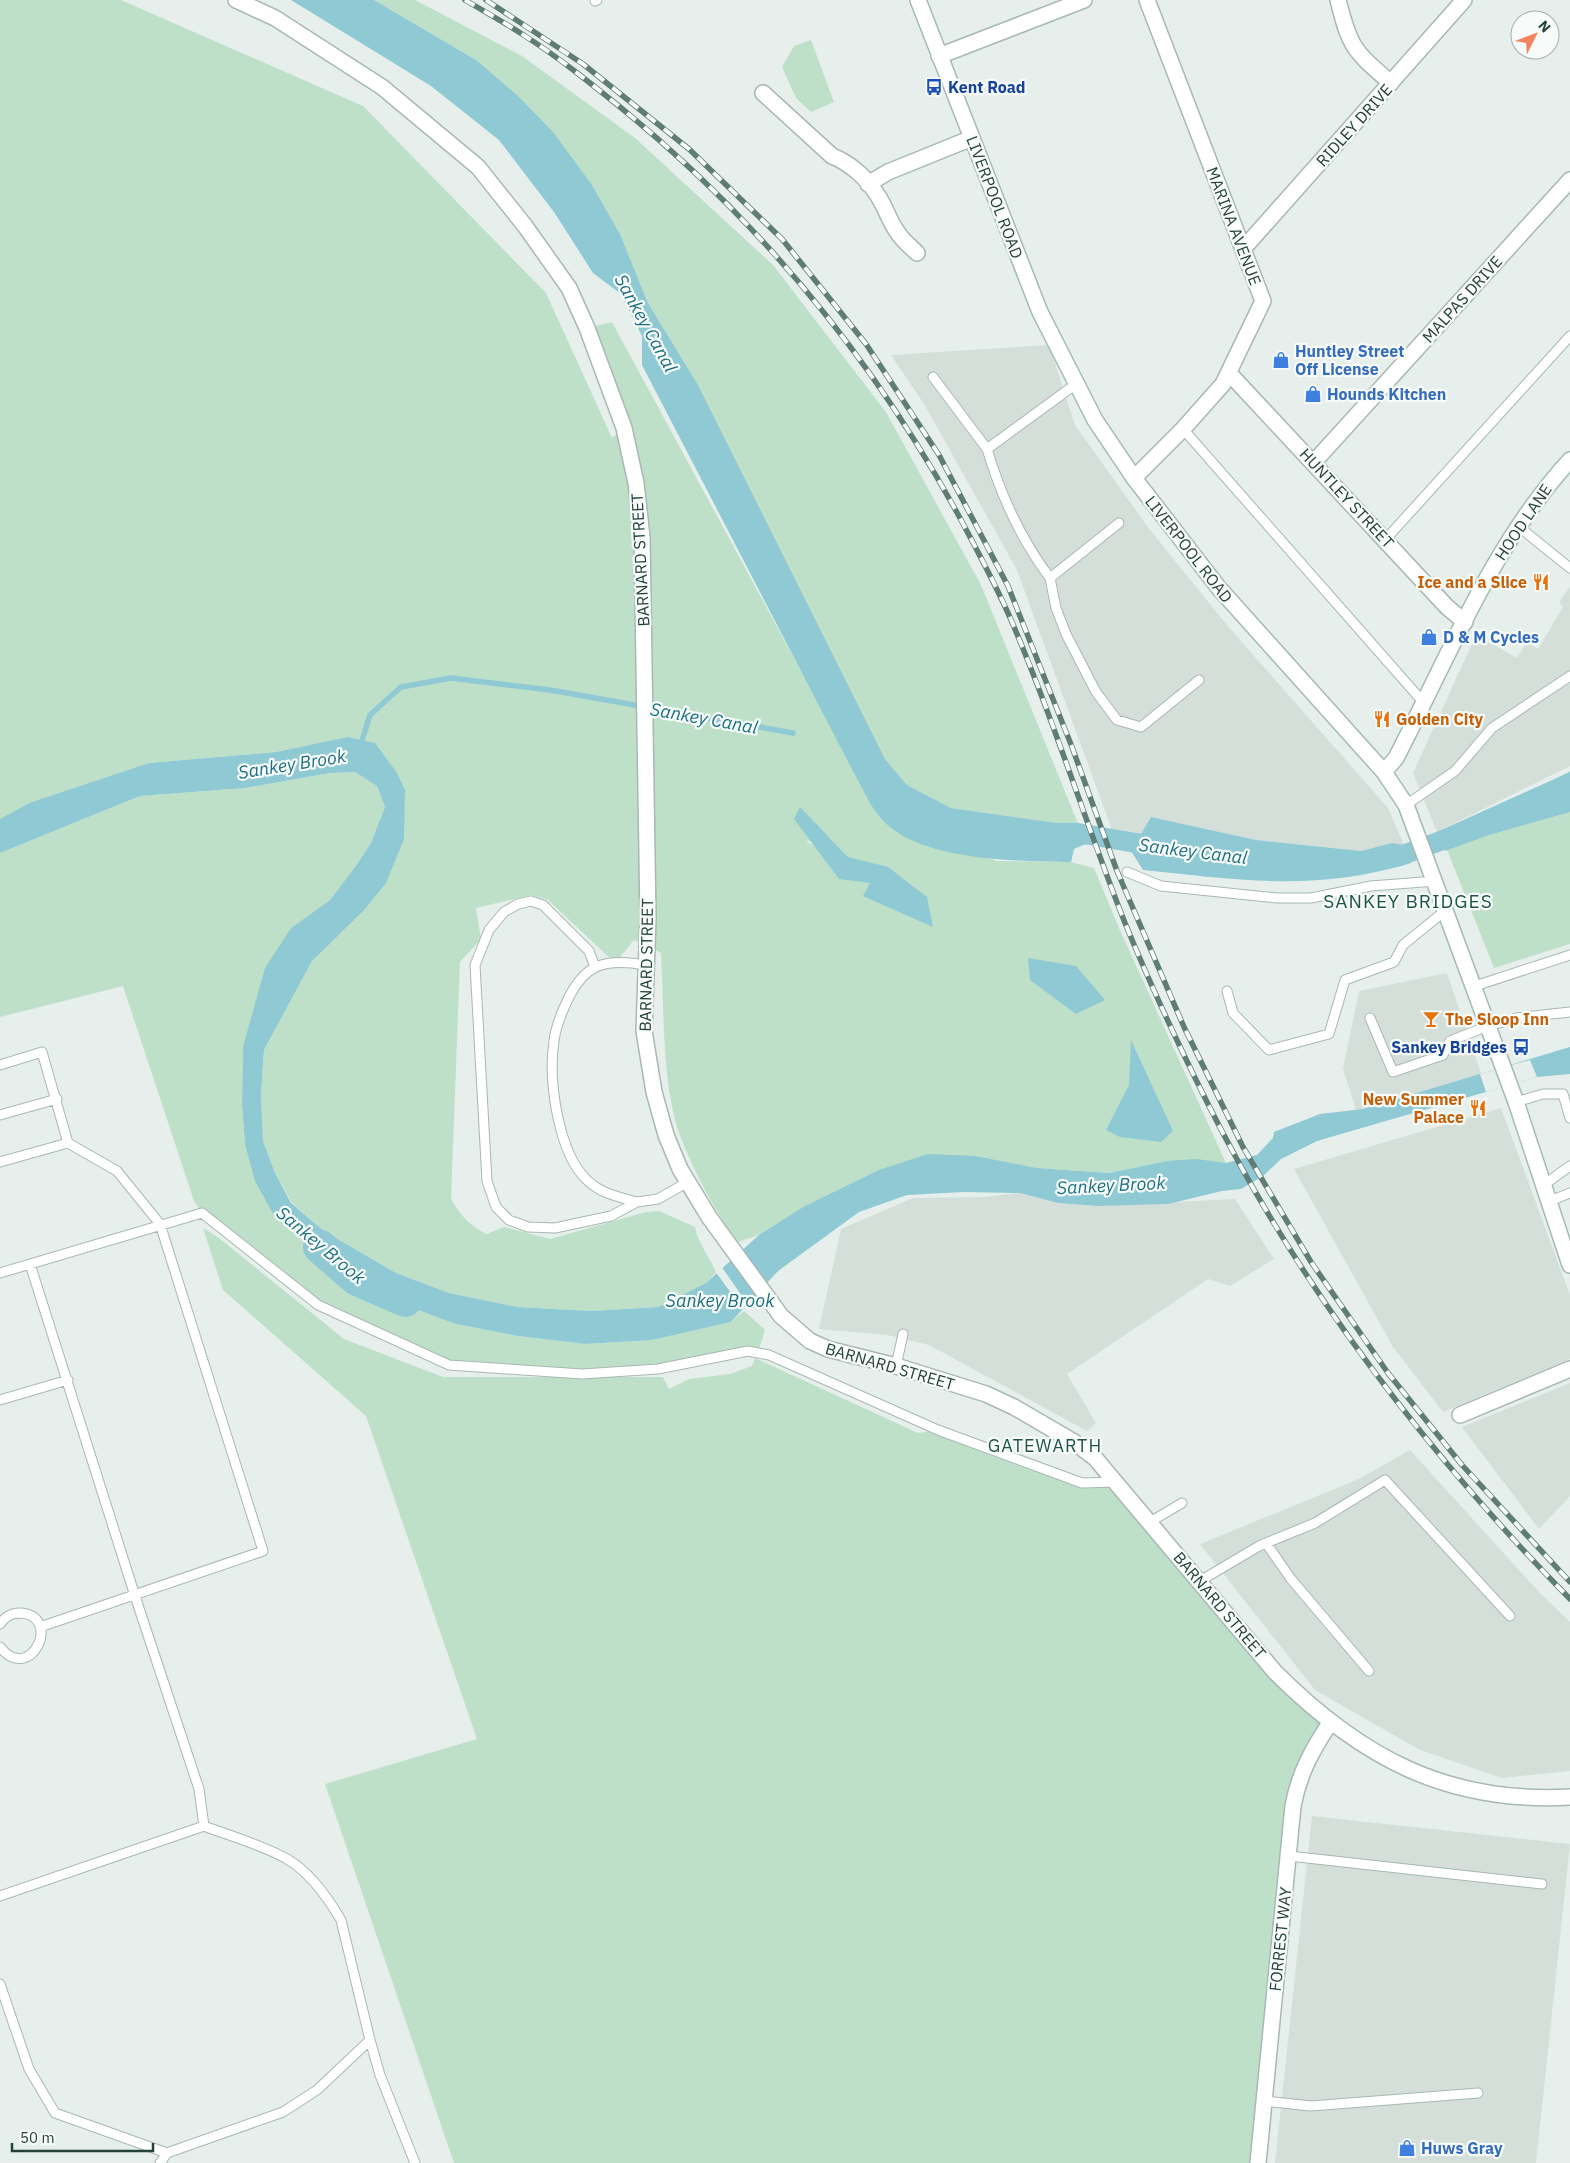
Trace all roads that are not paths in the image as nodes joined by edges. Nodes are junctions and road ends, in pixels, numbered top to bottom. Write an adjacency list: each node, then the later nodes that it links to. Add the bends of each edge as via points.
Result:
1 (236, 0): 39 (street, BARNARD STREET, via 275,18 382,87 478,168 569,288 587,328 624,428 636,483 642,537 648,918)
2 (918, 0): 7 (street, LIVERPOOL ROAD)
3 (1084, 0): 7 (street)
4 (1147, 0): 13 (street, MARINA AVENUE)
5 (1338, 0): 8 (street, via 1353,47)
6 (1464, 0): 8 (street, RIDLEY DRIVE)
7 (940, 56): 10 (street, LIVERPOOL ROAD)
8 (1391, 83): 13 (street, RIDLEY DRIVE)
9 (763, 93): 12 (street)
10 (972, 138): 12 (street, via 888,172); 18 (street, LIVERPOOL ROAD, via 1040,312)
11 (1570, 180): 22 (street, MALPAS DRIVE)
12 (868, 184): 14 (street, via 899,236)
13 (1243, 249): 16 (street, MARINA AVENUE, via 1263,301)
14 (917, 252)
15 (1570, 336): 26 (lane)
16 (1230, 373): 19 (street, MARINA AVENUE); 22 (street, HUNTLEY STREET)
17 (933, 377): 20 (lane)
18 (1076, 384): 20 (lane); 23 (street, LIVERPOOL ROAD, via 1095,420)
19 (1183, 429): 23 (street, MARINA AVENUE); 32 (lane)
20 (987, 448): 28 (lane, via 1015,525)
21 (1570, 460): 25 (street, HOOD LANE, via 1549,482)
22 (1314, 462): 26 (street, HUNTLEY STREET)
23 (1134, 478): 33 (street, LIVERPOOL ROAD, via 1241,615)
24 (1119, 523): 28 (lane)
25 (1518, 526): 27 (lane); 29 (street, HOOD LANE, via 1504,546)
26 (1385, 540): 29 (street, HUNTLEY STREET)
27 (1570, 568)
28 (1050, 578): 31 (lane, via 1056,608 1078,659 1096,692 1118,720 1141,727)
29 (1465, 622): 32 (street, HOOD LANE)
30 (1570, 676): 34 (lane, via 1492,728 1455,771)
31 (1198, 680)
32 (1424, 703): 33 (street, HOOD LANE, via 1396,758)
33 (1384, 772): 34 (street, LIVERPOOL ROAD)
34 (1406, 805): 36 (street, LIVERPOOL ROAD)
35 (1127, 872): 36 (lane, via 1161,886 1277,898 1310,898 1371,886)
36 (1436, 881): 37 (street, LIVERPOOL ROAD)
37 (1446, 910): 41 (street, LIVERPOOL ROAD); 42 (lane, via 1403,945 1394,962 1345,980 1328,1034 1269,1050 1233,1014)
38 (1570, 955): 41 (lane)
39 (645, 965): 40 (lane, via 615,962); 54 (street, BARNARD STREET, via 644,1031 654,1092 666,1135)
40 (595, 967): 58 (lane, via 574,988 561,1013 553,1041 553,1084 562,1137 587,1181 604,1193); 58 (lane, via 589,951 543,906 531,901 504,912 489,930 475,965 487,1181 496,1206 508,1220 528,1227 555,1228 611,1216)
41 (1475, 986): 45 (street, LIVERPOOL ROAD)
42 (1227, 991)
43 (1570, 1012): 45 (lane, via 1516,1018)
44 (1370, 1018): 45 (lane, via 1393,1072 1444,1055 1450,1041)
45 (1488, 1026): 48 (street, LIVERPOOL ROAD)
46 (0, 1065): 47 (lane, via 42,1052)
47 (57, 1099): 49 (lane); 51 (lane)
48 (1516, 1102): 50 (lane, via 1544,1094 1563,1094); 55 (street, LIVERPOOL ROAD)
49 (0, 1115)
50 (1570, 1118)
51 (68, 1143): 52 (lane); 59 (lane, via 117,1172)
52 (0, 1162)
53 (1570, 1166): 55 (lane)
54 (688, 1182): 58 (lane, via 658,1199); 64 (street, BARNARD STREET, via 709,1217 781,1316 810,1341 828,1349)
55 (1545, 1184): 57 (street, LIVERPOOL ROAD)
56 (1570, 1193): 57 (lane)
57 (1550, 1201): 61 (street, LIVERPOOL ROAD)
58 (637, 1202)
59 (160, 1224): 60 (lane); 69 (lane, via 202,1213 318,1305 448,1365 582,1374 658,1369 748,1351 758,1352 938,1430 1082,1483); 74 (lane, via 263,1551)
60 (30, 1264): 62 (lane); 66 (lane)
61 (1570, 1265)
62 (0, 1273)
63 (903, 1334): 64 (lane)
64 (896, 1366): 69 (street, BARNARD STREET, via 986,1394 1014,1407 1074,1442 1095,1458)
65 (1570, 1369): 68 (street)
66 (68, 1380): 67 (lane); 74 (lane)
67 (0, 1400)
68 (1460, 1415)
69 (1116, 1482): 71 (street, BARNARD STREET)
70 (1182, 1503): 71 (lane)
71 (1150, 1522): 73 (street, BARNARD STREET)
72 (1266, 1543): 73 (lane); 75 (lane, via 1315,1523 1385,1480); 79 (lane, via 1291,1579)
73 (1200, 1581): 80 (street, BARNARD STREET, via 1275,1672)
74 (135, 1596): 77 (lane); 82 (lane, via 199,1789)
75 (1510, 1616)
76 (0, 1624): 77 (lane, via 8,1616 23,1614 30,1616)
77 (40, 1627): 78 (lane, via 38,1648 27,1657 12,1657)
78 (0, 1647)
79 (1369, 1671)
80 (1330, 1723): 81 (street, BARNARD STREET, via 1376,1753 1444,1782 1523,1798); 83 (street, FORREST WAY, via 1310,1754 1297,1787)
81 (1570, 1797)
82 (204, 1826): 85 (lane); 87 (lane, via 288,1859 310,1877 331,1903 341,1920)
83 (1289, 1856): 84 (lane); 89 (street, FORREST WAY)
84 (1542, 1884)
85 (0, 1896)
86 (0, 1984): 90 (lane, via 29,2069 55,2113)
87 (370, 2040): 90 (lane, via 317,2090 283,2112); 92 (lane, via 380,2075)
88 (1478, 2093): 89 (lane, via 1311,2106)
89 (1264, 2101): 93 (street, FORREST WAY)
90 (168, 2153): 91 (lane)
91 (160, 2163)
92 (415, 2163)
93 (1258, 2163)

